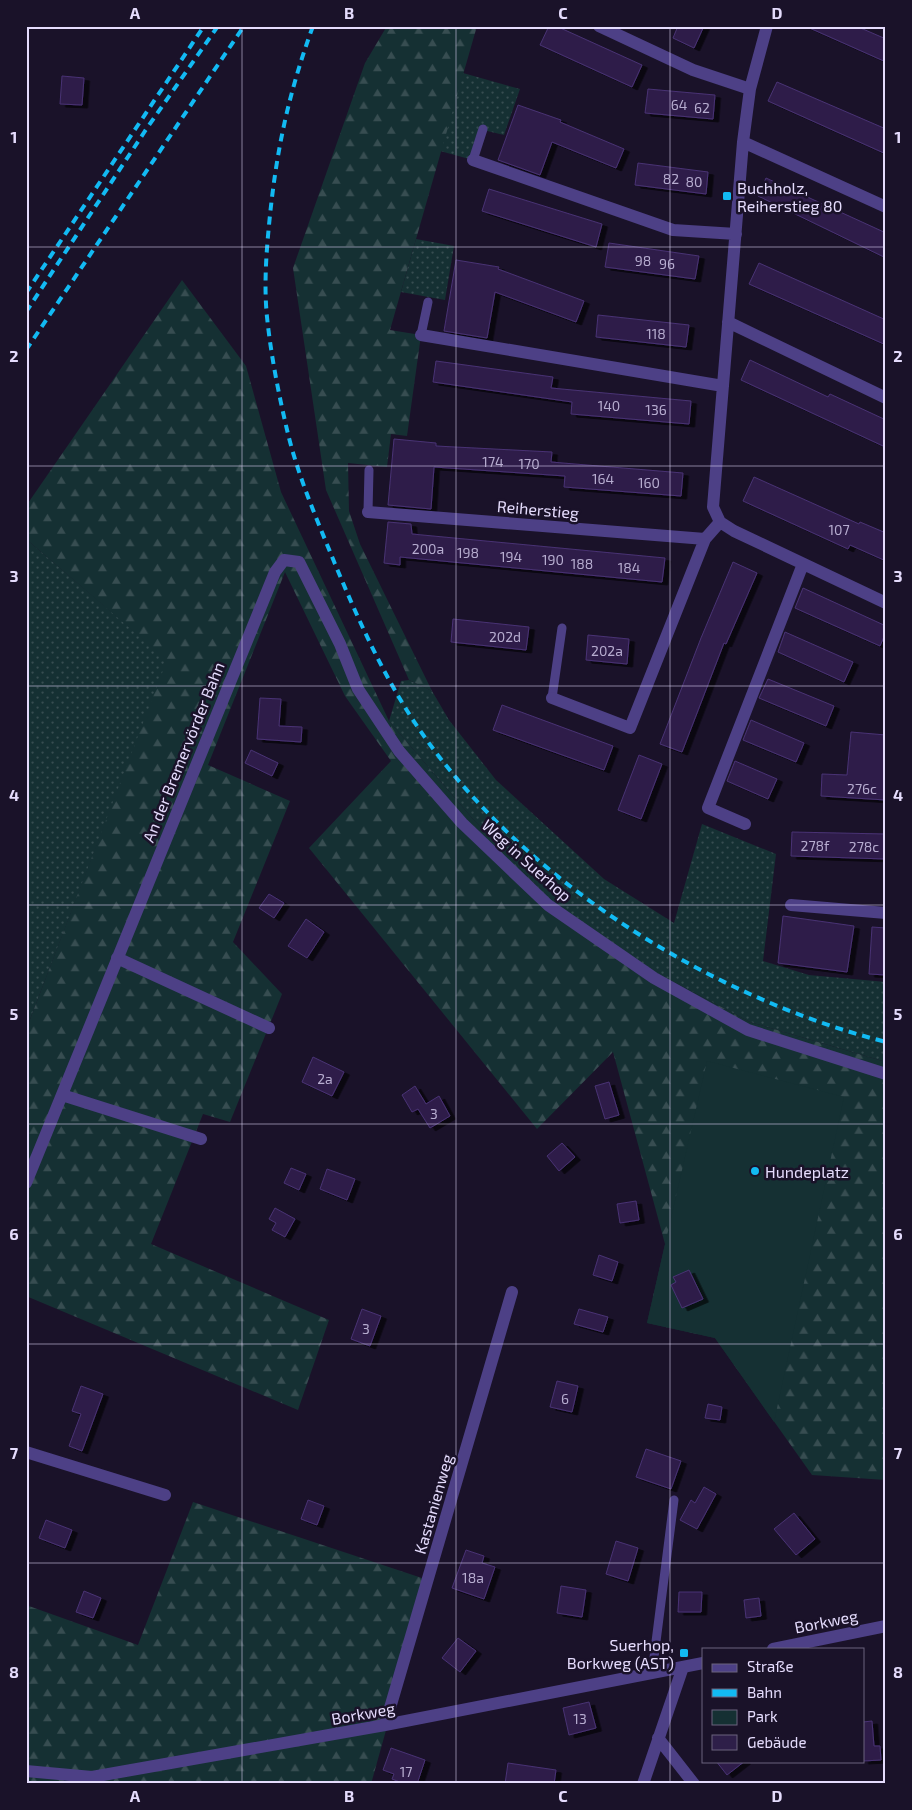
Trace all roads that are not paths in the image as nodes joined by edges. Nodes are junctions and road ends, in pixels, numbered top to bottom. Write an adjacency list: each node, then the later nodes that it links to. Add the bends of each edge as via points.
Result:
1 (599, 26): 3 (street, via 693,70)
2 (767, 26): 3 (street)
3 (750, 89): 5 (street)
4 (483, 129): 6 (lane)
5 (743, 142): 7 (street); 8 (street)
6 (473, 160): 8 (street, via 673,230)
7 (886, 207)
8 (736, 234): 10 (street)
9 (428, 302): 11 (lane)
10 (728, 322): 12 (street); 13 (street)
11 (421, 335): 12 (street)
12 (723, 386): 16 (street, via 713,507)
13 (886, 398)
14 (369, 470): 15 (lane)
15 (368, 512): 17 (street, Reiherstieg)
16 (720, 522): 17 (street); 19 (street)
17 (705, 539): 22 (street, via 630,728)
18 (284, 560): 26 (street, An der Bremervörder Bahn, via 275,572); 28 (street, Weg in Suerhop, via 299,562 340,644 358,689 399,751 462,822 548,904 654,978 748,1030)
19 (803, 564): 20 (street); 23 (street, via 708,808)
20 (886, 603)
21 (562, 628): 22 (lane)
22 (552, 698)
23 (746, 824)
24 (791, 905): 25 (street)
25 (886, 913)
26 (118, 958): 27 (street); 29 (street, An der Bremervörder Bahn)
27 (269, 1028)
28 (886, 1074)
29 (62, 1095): 30 (street); 31 (street, An der Bremervörder Bahn)
30 (201, 1139)
31 (26, 1183)
32 (512, 1292): 41 (street, Kastanienweg)
33 (26, 1452): 34 (street)
34 (165, 1495)
35 (674, 1500): 40 (lane)
36 (886, 1626): 37 (street, Borkweg)
37 (778, 1648)
38 (702, 1663): 39 (street, Borkweg)
39 (684, 1667): 40 (street, Borkweg); 42 (street)
40 (652, 1673): 41 (street, Borkweg)
41 (386, 1725): 43 (street, Borkweg, via 92,1777)
42 (658, 1738): 44 (street); 45 (street)
43 (26, 1771)
44 (642, 1784)
45 (694, 1784)

